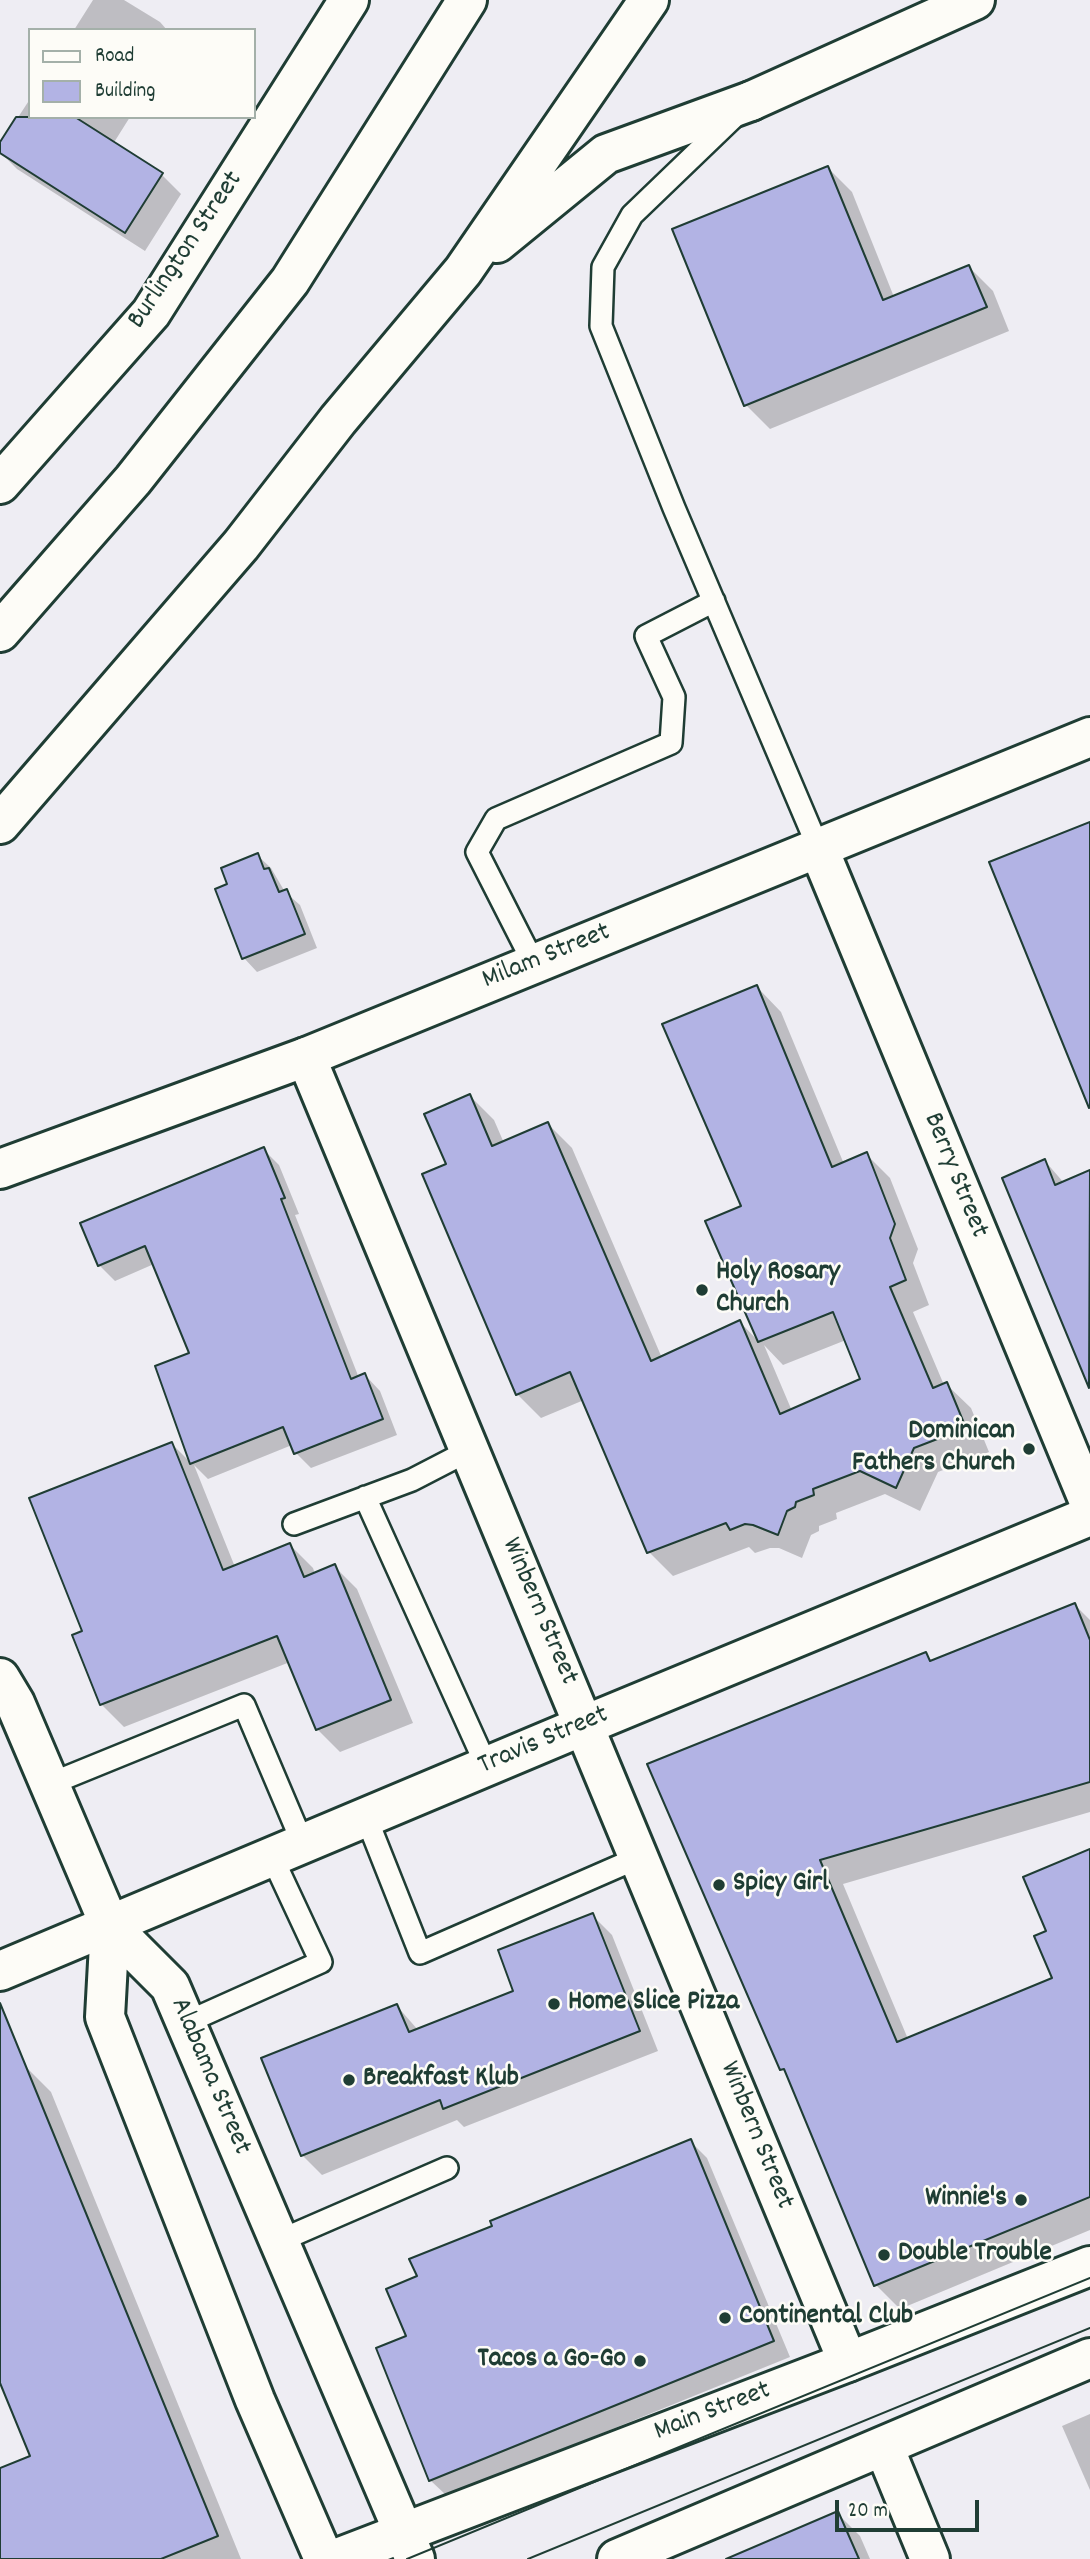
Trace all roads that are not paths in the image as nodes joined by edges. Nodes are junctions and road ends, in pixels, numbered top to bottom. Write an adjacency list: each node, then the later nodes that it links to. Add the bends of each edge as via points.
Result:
1 (349, 0): 7 (main road, Burlington Street, via 151,313)
2 (467, 0): 9 (main road, via 290,281 133,480)
3 (649, 0): 6 (main road)
4 (975, 0): 5 (main road)
5 (751, 101): 6 (main road, via 606,154); 8 (lane, via 632,215 603,267 601,326)
6 (463, 271): 11 (main road, via 241,545)
7 (0, 484)
8 (714, 601): 12 (lane); 13 (lane, via 646,636 674,697 671,743 496,819 477,852)
9 (0, 632)
10 (1090, 737): 12 (main road, Milam Street)
11 (0, 824)
12 (818, 847): 13 (main road, Milam Street); 18 (main road, Berry Street)
13 (534, 964): 14 (main road, Milam Street)
14 (306, 1057): 15 (main road, Milam Street); 16 (main road, Winbern Street)
15 (0, 1169)
16 (470, 1450): 17 (lane, via 412,1480); 22 (main road, Winbern Street)
17 (365, 1497): 20 (lane); 23 (lane)
18 (1090, 1504)
19 (1090, 1517): 22 (main road, Travis Street)
20 (294, 1524)
21 (0, 1678): 24 (main road, via 16,1703)
22 (585, 1725): 23 (main road, Travis Street); 27 (main road, Winbern Street)
23 (487, 1767): 25 (main road, Travis Street)
24 (50, 1784): 26 (lane, via 244,1705); 28 (main road)
25 (366, 1817): 26 (main road, Travis Street); 27 (lane, via 420,1953)
26 (288, 1850): 28 (main road, Travis Street); 30 (lane, via 321,1962)
27 (640, 1857): 35 (main road, Winbern Street)
28 (110, 1926): 29 (main road, Travis Street); 30 (main road, Alabama Street, via 170,1986); 38 (main road, via 105,2017 255,2400)
29 (0, 1971)
30 (185, 2023): 32 (main road, Alabama Street)
31 (447, 2168): 32 (lane)
32 (279, 2241): 37 (main road, Alabama Street)
33 (1090, 2266): 35 (main road, Main Street)
34 (1090, 2358): 36 (main road)
35 (848, 2362): 37 (main road, Main Street)
36 (884, 2447): 40 (main road); 41 (main road)
37 (409, 2545): 39 (main road, Main Street)
38 (324, 2559)
39 (335, 2559)
40 (617, 2559)
41 (930, 2559)

